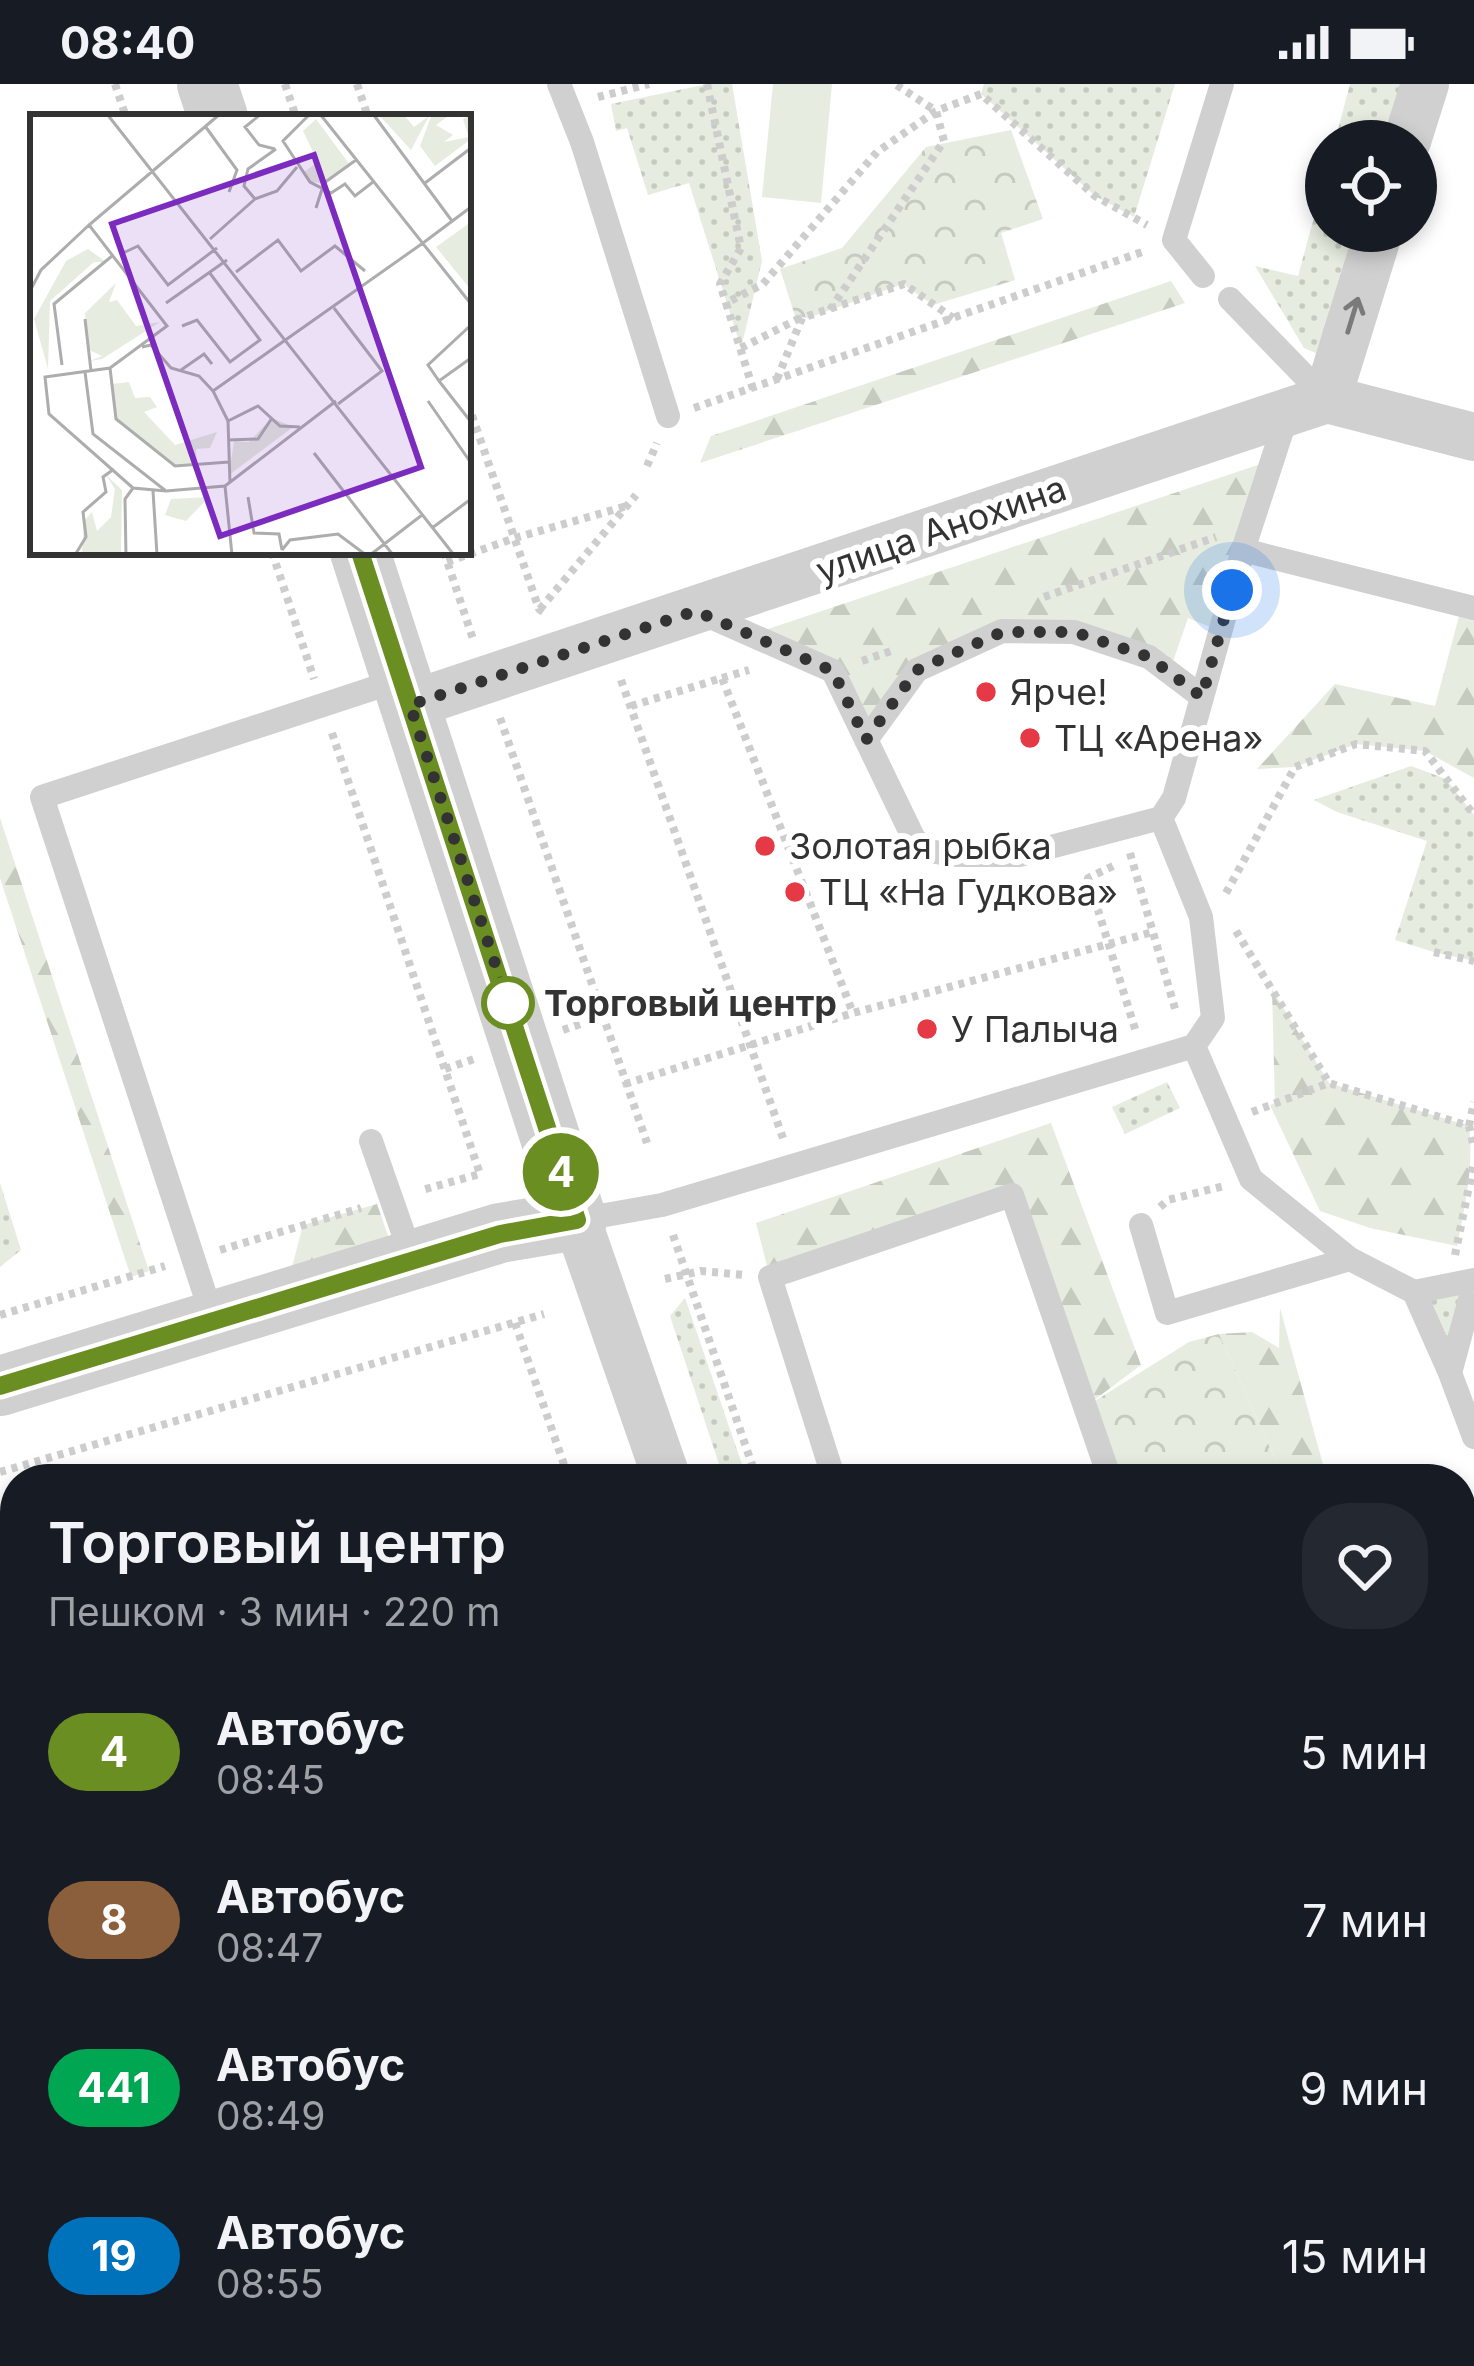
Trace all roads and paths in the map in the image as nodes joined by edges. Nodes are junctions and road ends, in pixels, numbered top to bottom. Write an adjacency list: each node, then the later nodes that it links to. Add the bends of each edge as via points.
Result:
1 (115, 84): 13 (path)
2 (207, 84): 14 (street)
3 (285, 84): 15 (path)
4 (357, 84): 16 (path)
5 (649, 84): 11 (path)
6 (707, 84): 22 (path, via 741,248 720,284)
7 (896, 84): 12 (path)
8 (1222, 84): 18 (lane)
9 (1424, 84): 17 (street)
10 (982, 89): 12 (path); 18 (path, via 1095,196)
11 (563, 95): 31 (lane)
12 (935, 111): 22 (path, via 877,152 763,284); 23 (path, via 944,141)
13 (125, 114)
14 (217, 114)
15 (295, 114)
16 (367, 114)
17 (1413, 120)
18 (1174, 240): 20 (lane); 25 (path)
19 (1370, 252): 29 (street, one-way to 19)
20 (1202, 276)
21 (1230, 298): 29 (lane)
22 (726, 303): 26 (path)
23 (830, 310): 24 (path); 25 (path, via 904,284)
24 (802, 318): 26 (path); 27 (path)
25 (953, 318): 27 (path)
26 (741, 348): 28 (path)
27 (776, 380): 28 (path)
28 (753, 389): 31 (path)
29 (1308, 405): 32 (street); 37 (lane); 43 (street, улица Анохина)
30 (471, 413): 35 (path)
31 (668, 416)
32 (1474, 437)
33 (635, 495): 34 (path)
34 (627, 506): 35 (path); 42 (path)
35 (514, 538): 36 (path); 42 (path)
36 (471, 550)
37 (1243, 550): 41 (lane); 47 (lane)
38 (273, 555): 48 (path)
39 (361, 555): 46 (street)
40 (446, 557): 45 (path)
41 (1474, 608)
42 (539, 609): 44 (path)
43 (696, 611): 44 (street, улица Анохина); 50 (lane, via 833,671)
44 (599, 643): 45 (street, улица Анохина); 49 (path)
45 (487, 680): 46 (street, улица Анохина); 65 (path)
46 (406, 692): 48 (lane); 76 (street)
47 (1202, 697): 50 (lane, via 1149,657 1074,632 1002,632 917,670); 52 (lane)
48 (323, 706): 75 (path, via 480,1174); 79 (lane, via 42,797)
49 (631, 706): 60 (path, via 722,678); 62 (path)
50 (866, 740): 53 (lane, via 914,839 929,851 1020,855)
51 (1474, 814): 55 (path, via 1425,751 1356,744 1295,767)
52 (1161, 818): 53 (lane); 55 (lane)
53 (1122, 829): 54 (path)
54 (1131, 858): 56 (path); 57 (path, via 1088,878)
55 (1211, 910): 63 (lane, via 1213,1018); 64 (path)
56 (1153, 932): 57 (path); 63 (path)
57 (1109, 944): 60 (path); 61 (path)
58 (1434, 952): 59 (path)
59 (1474, 961)
60 (854, 1013): 62 (path)
61 (1137, 1035)
62 (749, 1045): 65 (path); 73 (path)
63 (1191, 1047): 67 (lane); 73 (lane)
64 (1329, 1083): 67 (path); 68 (path)
65 (625, 1084): 70 (path)
66 (1474, 1102): 68 (path)
67 (1226, 1121): 74 (lane)
68 (1469, 1126): 71 (path)
69 (371, 1141): 75 (lane)
70 (647, 1144)
71 (1474, 1147)
72 (1474, 1162): 85 (path)
73 (792, 1166): 76 (lane, via 662,1205)
74 (1251, 1179): 77 (path, via 1168,1200); 80 (lane)
75 (392, 1199): 79 (path); 81 (lane)
76 (577, 1220): 81 (street); 96 (street)
77 (1141, 1225): 80 (lane, via 1168,1313)
78 (673, 1235): 82 (path)
79 (193, 1258): 88 (path); 89 (lane)
80 (1350, 1259): 86 (lane)
81 (413, 1260): 89 (street)
82 (686, 1274): 83 (path); 84 (path); 97 (path)
83 (770, 1277): 98 (lane); 99 (lane, via 1012,1195)
84 (665, 1279)
85 (1466, 1284): 86 (lane); 91 (lane)
86 (1414, 1292): 91 (lane)
87 (544, 1314): 90 (path)
88 (0, 1315)
89 (214, 1321): 92 (street)
90 (515, 1323): 94 (path); 95 (path)
91 (1450, 1373): 93 (lane)
92 (0, 1386)
93 (1474, 1437)
94 (28, 1464)
95 (564, 1464)
96 (662, 1464)
97 (752, 1464)
98 (829, 1464)
99 (1105, 1464)

